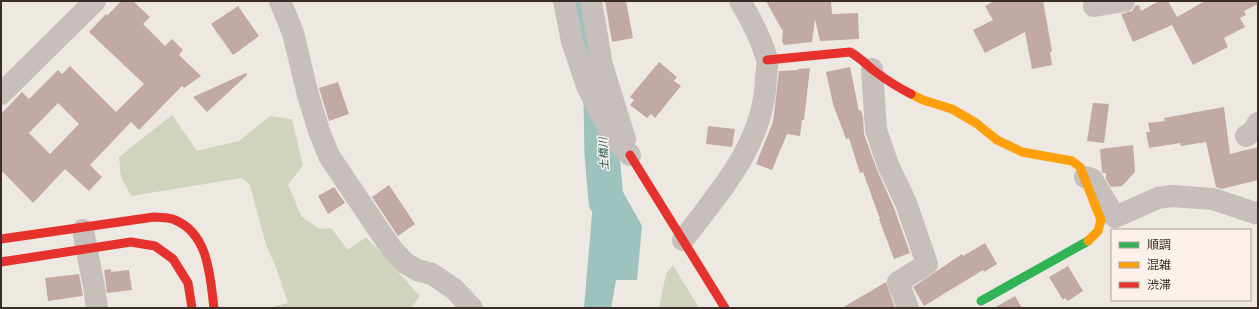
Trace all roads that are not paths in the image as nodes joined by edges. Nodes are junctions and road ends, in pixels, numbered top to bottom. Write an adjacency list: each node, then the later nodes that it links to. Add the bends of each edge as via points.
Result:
1 (95, 1): 10 (street)
2 (280, 1): 23 (street, via 293,33 308,95 329,156 391,248 405,263 432,274 454,289)
3 (564, 1): 11 (street, via 572,41 587,86 612,135)
4 (591, 1): 11 (street, via 602,65)
5 (740, 1): 8 (street, via 752,21)
6 (1124, 1): 7 (street)
7 (1094, 6)
8 (767, 60): 9 (street, via 850,52 860,57); 16 (street, via 765,93 757,129 734,173)
9 (872, 69): 12 (street, via 896,87 922,100 952,108 997,140 1022,152 1072,161 1080,167); 25 (street, via 876,130 927,264 898,282)
10 (1, 94)
11 (630, 155): 16 (street)
12 (1084, 176): 13 (street, via 1092,179 1115,217 1158,198 1172,196 1213,199); 19 (street, via 1101,220 1098,230 1091,239)
13 (1258, 212)
14 (83, 226): 15 (street); 17 (street); 22 (street, via 154,217 175,219 193,231 205,252)
15 (1, 239)
16 (683, 240): 24 (street)
17 (87, 250): 18 (street); 20 (street); 21 (street, via 131,242 155,246 173,259 188,284)
18 (1, 262)
19 (981, 301)
20 (97, 308)
21 (192, 308)
22 (214, 308)
23 (472, 308)
24 (725, 308)
25 (908, 308)

